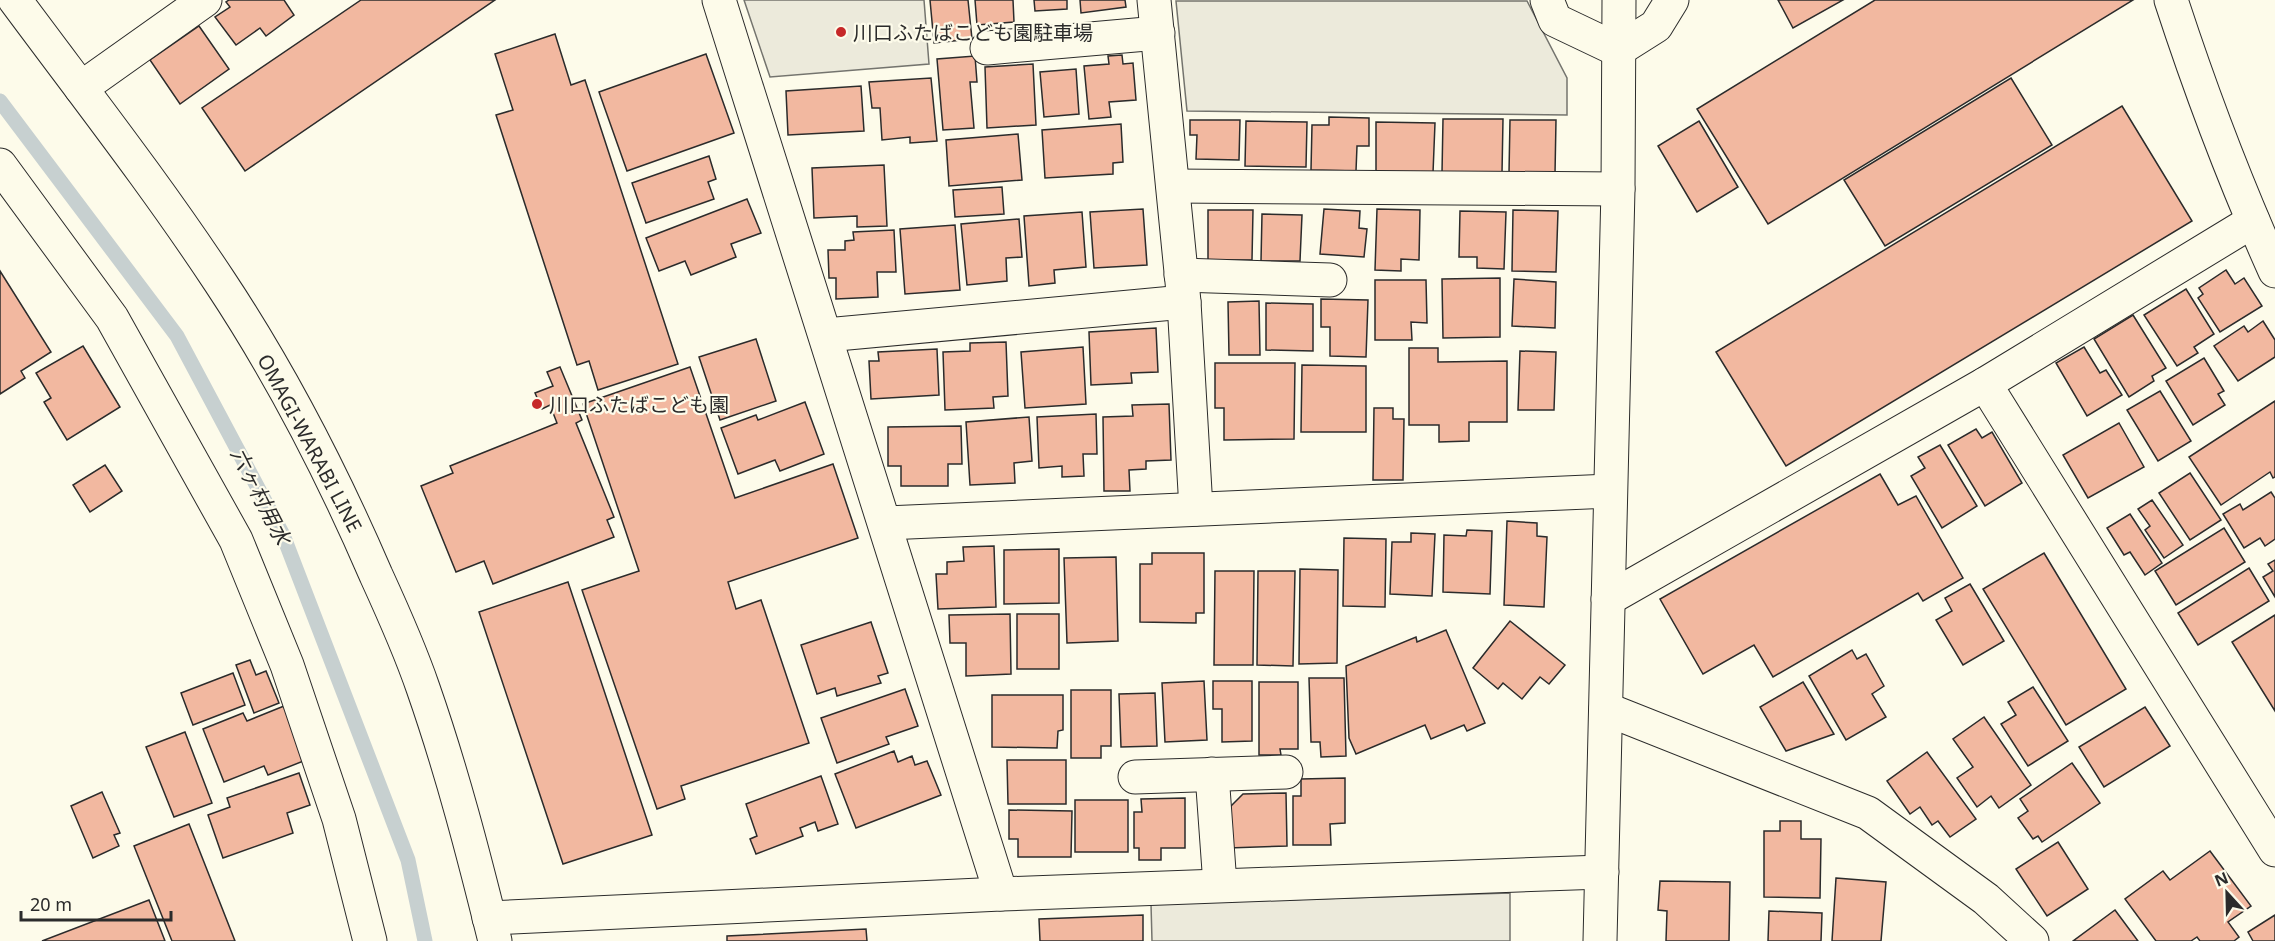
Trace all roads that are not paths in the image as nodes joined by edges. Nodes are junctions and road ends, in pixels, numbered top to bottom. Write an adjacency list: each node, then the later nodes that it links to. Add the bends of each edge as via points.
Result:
1 (15, 0): 12 (street, OMAGI-WARABI LINE)
2 (206, 0): 12 (street)
3 (719, 0): 20 (street)
4 (1155, 0): 9 (street)
5 (1548, 0): 11 (street, via 1555,20)
6 (1619, 0): 11 (street)
7 (1672, 0): 11 (street, via 1656,26)
8 (2171, 0): 16 (street, via 2201,92)
9 (1158, 33): 10 (street); 14 (street)
10 (987, 48)
11 (1618, 50): 15 (street)
12 (81, 88): 34 (street, OMAGI-WARABI LINE, via 220,283 311,437 352,520 423,687)
13 (0, 165): 35 (street, via 112,318 236,540 287,665 331,797)
14 (1173, 186): 15 (street); 19 (street)
15 (1618, 189): 22 (street)
16 (2253, 221): 17 (street); 21 (street)
17 (2275, 271)
18 (1330, 280): 19 (street)
19 (1183, 289): 20 (street); 23 (street)
20 (826, 335): 24 (street)
21 (1985, 384): 25 (street); 30 (street)
22 (1611, 491): 23 (street); 25 (street)
23 (1196, 509): 24 (street)
24 (886, 523): 33 (street)
25 (1608, 598): 26 (street)
26 (1606, 709): 31 (street); 37 (street, via 1869,813 1986,899)
27 (1286, 771): 28 (street)
28 (1212, 774): 29 (street); 32 (street)
29 (1135, 777)
30 (2275, 850)
31 (1602, 872): 32 (street); 36 (street)
32 (1220, 885): 33 (street)
33 (1001, 894): 34 (street)
34 (492, 930)
35 (370, 941)
36 (1600, 941)
37 (2032, 941)

